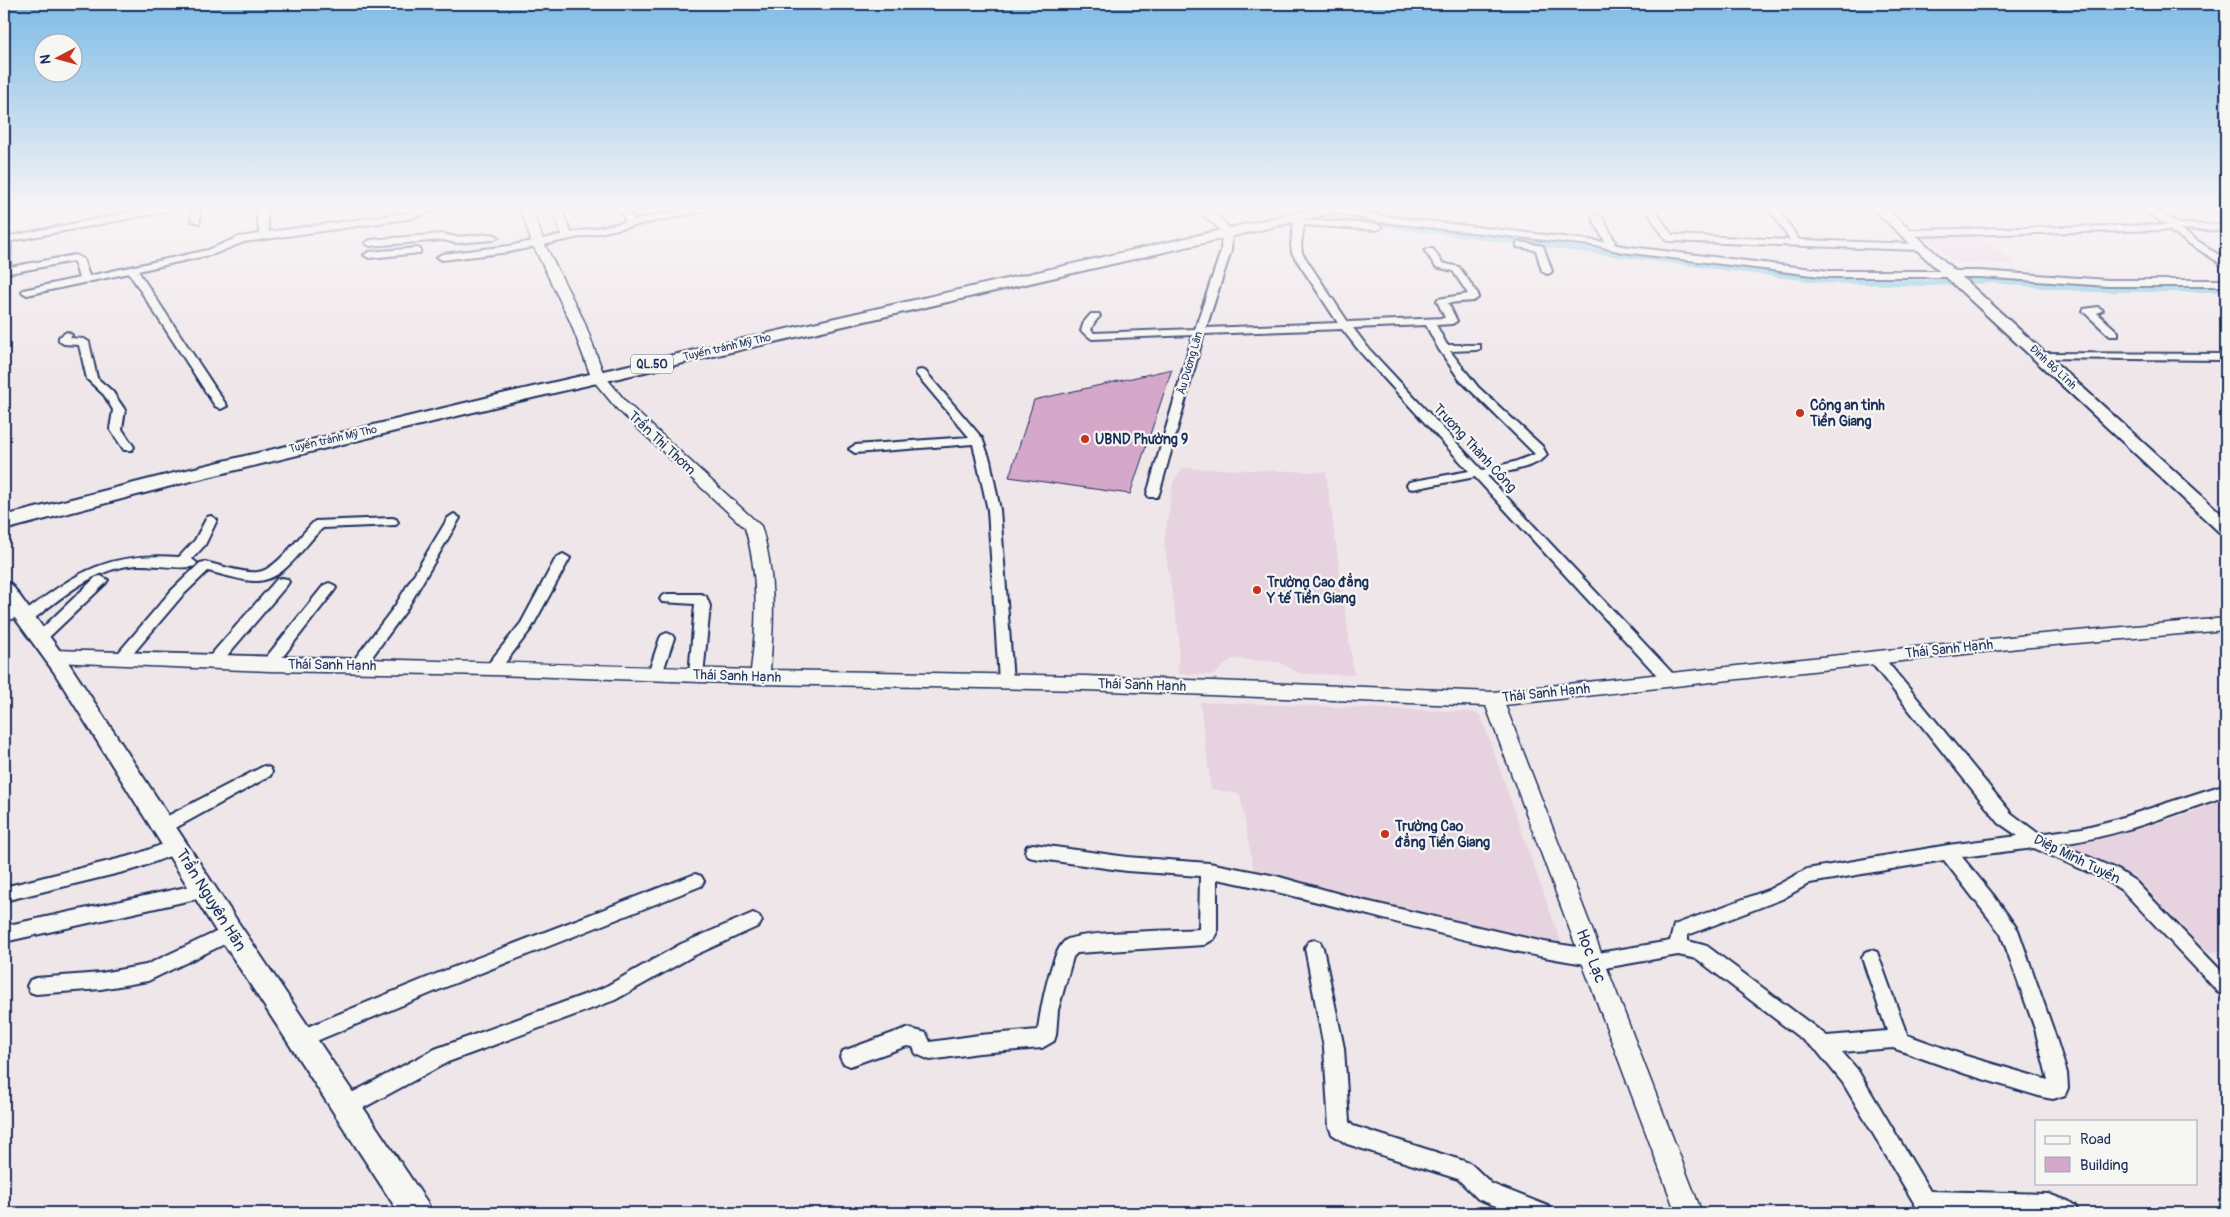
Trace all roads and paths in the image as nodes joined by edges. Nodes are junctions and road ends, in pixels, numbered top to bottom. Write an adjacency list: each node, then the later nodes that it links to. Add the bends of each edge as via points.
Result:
1 (38, 265): 13 (street)
2 (80, 265): 15 (street)
3 (152, 265): 12 (street)
4 (551, 265): 31 (street, Trần Thị Thơm, via 577,321)
5 (1087, 265): 31 (highway, Tuyến tránh Mỹ Tho / QL.50)
6 (1222, 265): 23 (street, Âu Dương Lân)
7 (1306, 265): 22 (street, Trương Thành Công)
8 (1442, 265): 21 (street, via 1456,269 1473,298 1443,300 1452,321)
9 (1545, 265): 14 (street)
10 (1757, 265): 16 (street, via 1829,274)
11 (1939, 265): 16 (main road, Đinh Bộ Lĩnh)
12 (132, 269): 15 (street); 32 (street)
13 (4, 271)
14 (1547, 271)
15 (86, 278): 18 (street)
16 (1953, 278): 17 (street, via 2006,275 2108,283); 28 (main road, Đinh Bộ Lĩnh)
17 (2226, 283)
18 (27, 292)
19 (2098, 310): 24 (street, via 2088,311)
20 (1095, 316): 23 (street, via 1086,332 1092,336)
21 (1430, 323): 22 (street); 27 (street)
22 (1346, 327): 23 (street); 36 (street, Trương Thành Công)
23 (1199, 333): 38 (street, Âu Dương Lân)
24 (2114, 334)
25 (67, 336): 34 (street, via 64,341 84,342 92,379 108,392 119,410 116,429)
26 (1476, 347): 27 (street)
27 (1443, 348): 36 (street, via 1452,365 1541,452 1539,457 1518,465)
28 (2042, 356): 29 (street); 43 (main road, Đinh Bộ Lĩnh)
29 (2221, 357)
30 (922, 373): 33 (street)
31 (597, 376): 42 (highway, Tuyến tránh Mỹ Tho / QL.50, via 188,474); 64 (street, Trần Thị Thơm, via 622,406 753,526 759,542 765,624)
32 (221, 406)
33 (978, 440): 35 (street); 66 (street, via 994,510)
34 (128, 447)
35 (855, 450)
36 (1478, 473): 37 (street); 65 (street, Trương Thành Công)
37 (1413, 485)
38 (1153, 494)
39 (454, 518): 60 (street, via 400,609)
40 (211, 520): 45 (street, via 200,542)
41 (392, 522): 46 (street, via 320,524 264,576)
42 (4, 523)
43 (2226, 528)
44 (564, 558): 61 (street, via 526,626)
45 (182, 562): 46 (street); 52 (street, via 141,560 98,569)
46 (205, 566): 57 (street, via 176,594)
47 (101, 580): 55 (street)
48 (282, 582): 58 (street)
49 (328, 588): 59 (street)
50 (4, 589): 52 (main road, Trần Nguyên Hãn)
51 (667, 599): 63 (street, via 701,599)
52 (16, 616): 55 (main road, Trần Nguyên Hãn)
53 (2226, 624): 56 (street, Thái Sanh Hạnh)
54 (667, 638): 62 (street)
55 (47, 647): 57 (street, Thái Sanh Hạnh); 70 (main road, Trần Nguyên Hãn)
56 (1875, 657): 65 (street, Thái Sanh Hạnh); 71 (street, Diệp Minh Tuyền, via 1998,810)
57 (121, 658): 58 (street, Thái Sanh Hạnh)
58 (214, 661): 59 (street, Thái Sanh Hạnh)
59 (269, 664): 60 (street, Thái Sanh Hạnh)
60 (358, 665): 61 (street, Thái Sanh Hạnh)
61 (493, 668): 62 (street, Thái Sanh Hạnh)
62 (655, 674): 63 (street, Thái Sanh Hạnh)
63 (696, 675): 64 (street, Thái Sanh Hạnh)
64 (760, 677): 66 (street, Thái Sanh Hạnh)
65 (1670, 680): 67 (street, Thái Sanh Hạnh)
66 (1006, 681): 67 (street, Thái Sanh Hạnh)
67 (1493, 699): 84 (street, Học Lạc)
68 (264, 772): 70 (street)
69 (2226, 790): 71 (street, via 2114,827)
70 (170, 836): 76 (main road, Trần Nguyên Hãn); 77 (street, via 136,862)
71 (2038, 842): 73 (street); 86 (street, Diệp Minh Tuyền, via 2112,875 2129,886)
72 (1033, 851): 74 (street, via 1126,864)
73 (1948, 852): 81 (street, via 1807,876 1776,894 1680,930); 88 (street, via 2009,930 2044,1029 2058,1088 2042,1088)
74 (1209, 870): 84 (street, via 1276,883 1361,907); 90 (street, via 1208,934 1204,938 1089,942 1072,946 1065,953 1047,1035 1042,1039 930,1051 923,1048 919,1039 907,1037)
75 (695, 881): 87 (street)
76 (205, 890): 79 (main road, Trần Nguyên Hãn); 80 (street)
77 (4, 894)
78 (753, 921): 91 (street, via 687,950 609,994 442,1055)
79 (231, 933): 85 (street, via 148,973 101,981); 87 (main road, Trần Nguyên Hãn)
80 (4, 934)
81 (1678, 947): 84 (street); 89 (street, via 1701,952)
82 (1314, 948): 94 (street, via 1334,1048 1339,1127 1347,1134 1464,1171 1485,1192)
83 (1871, 958): 88 (street, via 1897,1030 1898,1035)
84 (1592, 960): 95 (street, Học Lạc)
85 (36, 986)
86 (2226, 988)
87 (302, 1038): 91 (main road, Trần Nguyên Hãn)
88 (1893, 1039): 89 (street)
89 (1824, 1046): 92 (street, via 1850,1076)
90 (850, 1057)
91 (347, 1106): 93 (main road, Trần Nguyên Hãn)
92 (1929, 1207): 96 (street, via 2048,1204)
93 (416, 1213)
94 (1541, 1213)
95 (1689, 1213)
96 (2068, 1213)

